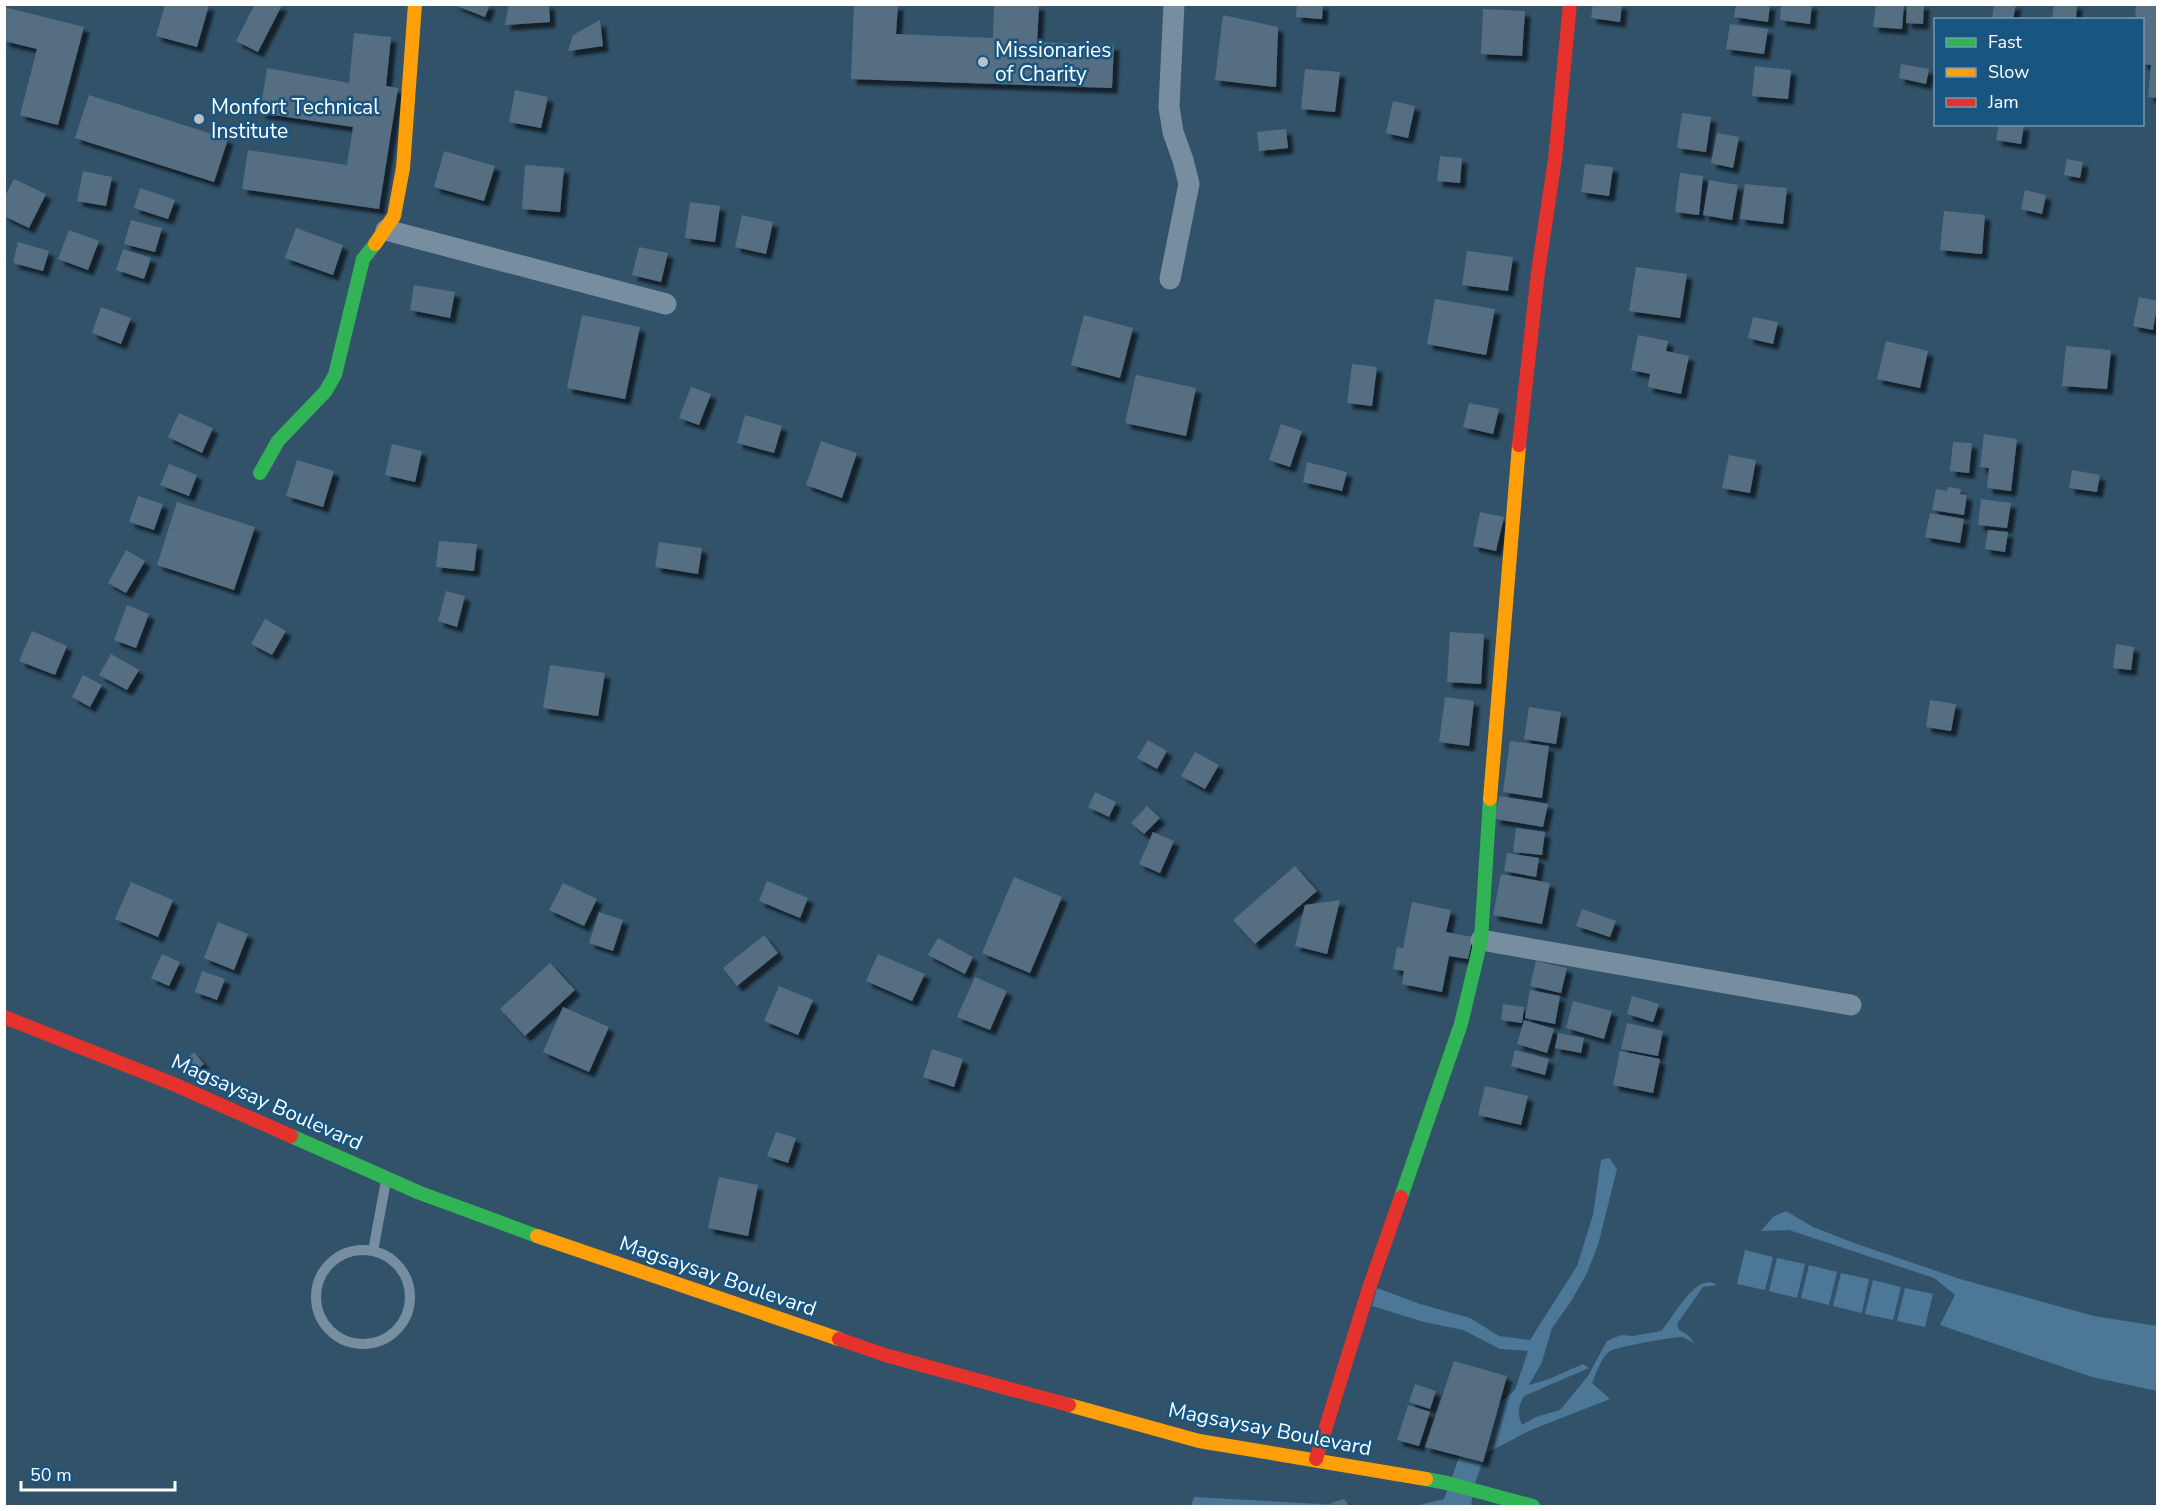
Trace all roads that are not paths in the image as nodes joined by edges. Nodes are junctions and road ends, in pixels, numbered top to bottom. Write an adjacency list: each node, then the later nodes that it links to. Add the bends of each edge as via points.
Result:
1 (416, 4): 4 (street, via 404,168)
2 (1174, 4): 5 (street, via 1169,107 1189,184)
3 (1570, 4): 8 (street, via 1555,159 1522,404)
4 (386, 230): 6 (street); 7 (street, via 363,259 335,375 325,392 278,441)
5 (1170, 279)
6 (666, 304)
7 (260, 472)
8 (1481, 940): 9 (street); 13 (street, via 1461,1024 1368,1290)
9 (1851, 1005)
10 (4, 1017): 11 (street, Magsaysay Boulevard, via 171,1083)
11 (387, 1177): 12 (lane); 13 (street, Magsaysay Boulevard, via 555,1243 885,1355 1199,1441)
12 (373, 1251): 12 (lane, via 345,1253 333,1260 317,1283 317,1312 323,1324 345,1342 373,1344 392,1334 405,1318 410,1297 405,1277 398,1265)
13 (1316, 1459): 14 (street, Magsaysay Boulevard, via 1447,1483)
14 (1530, 1506)

